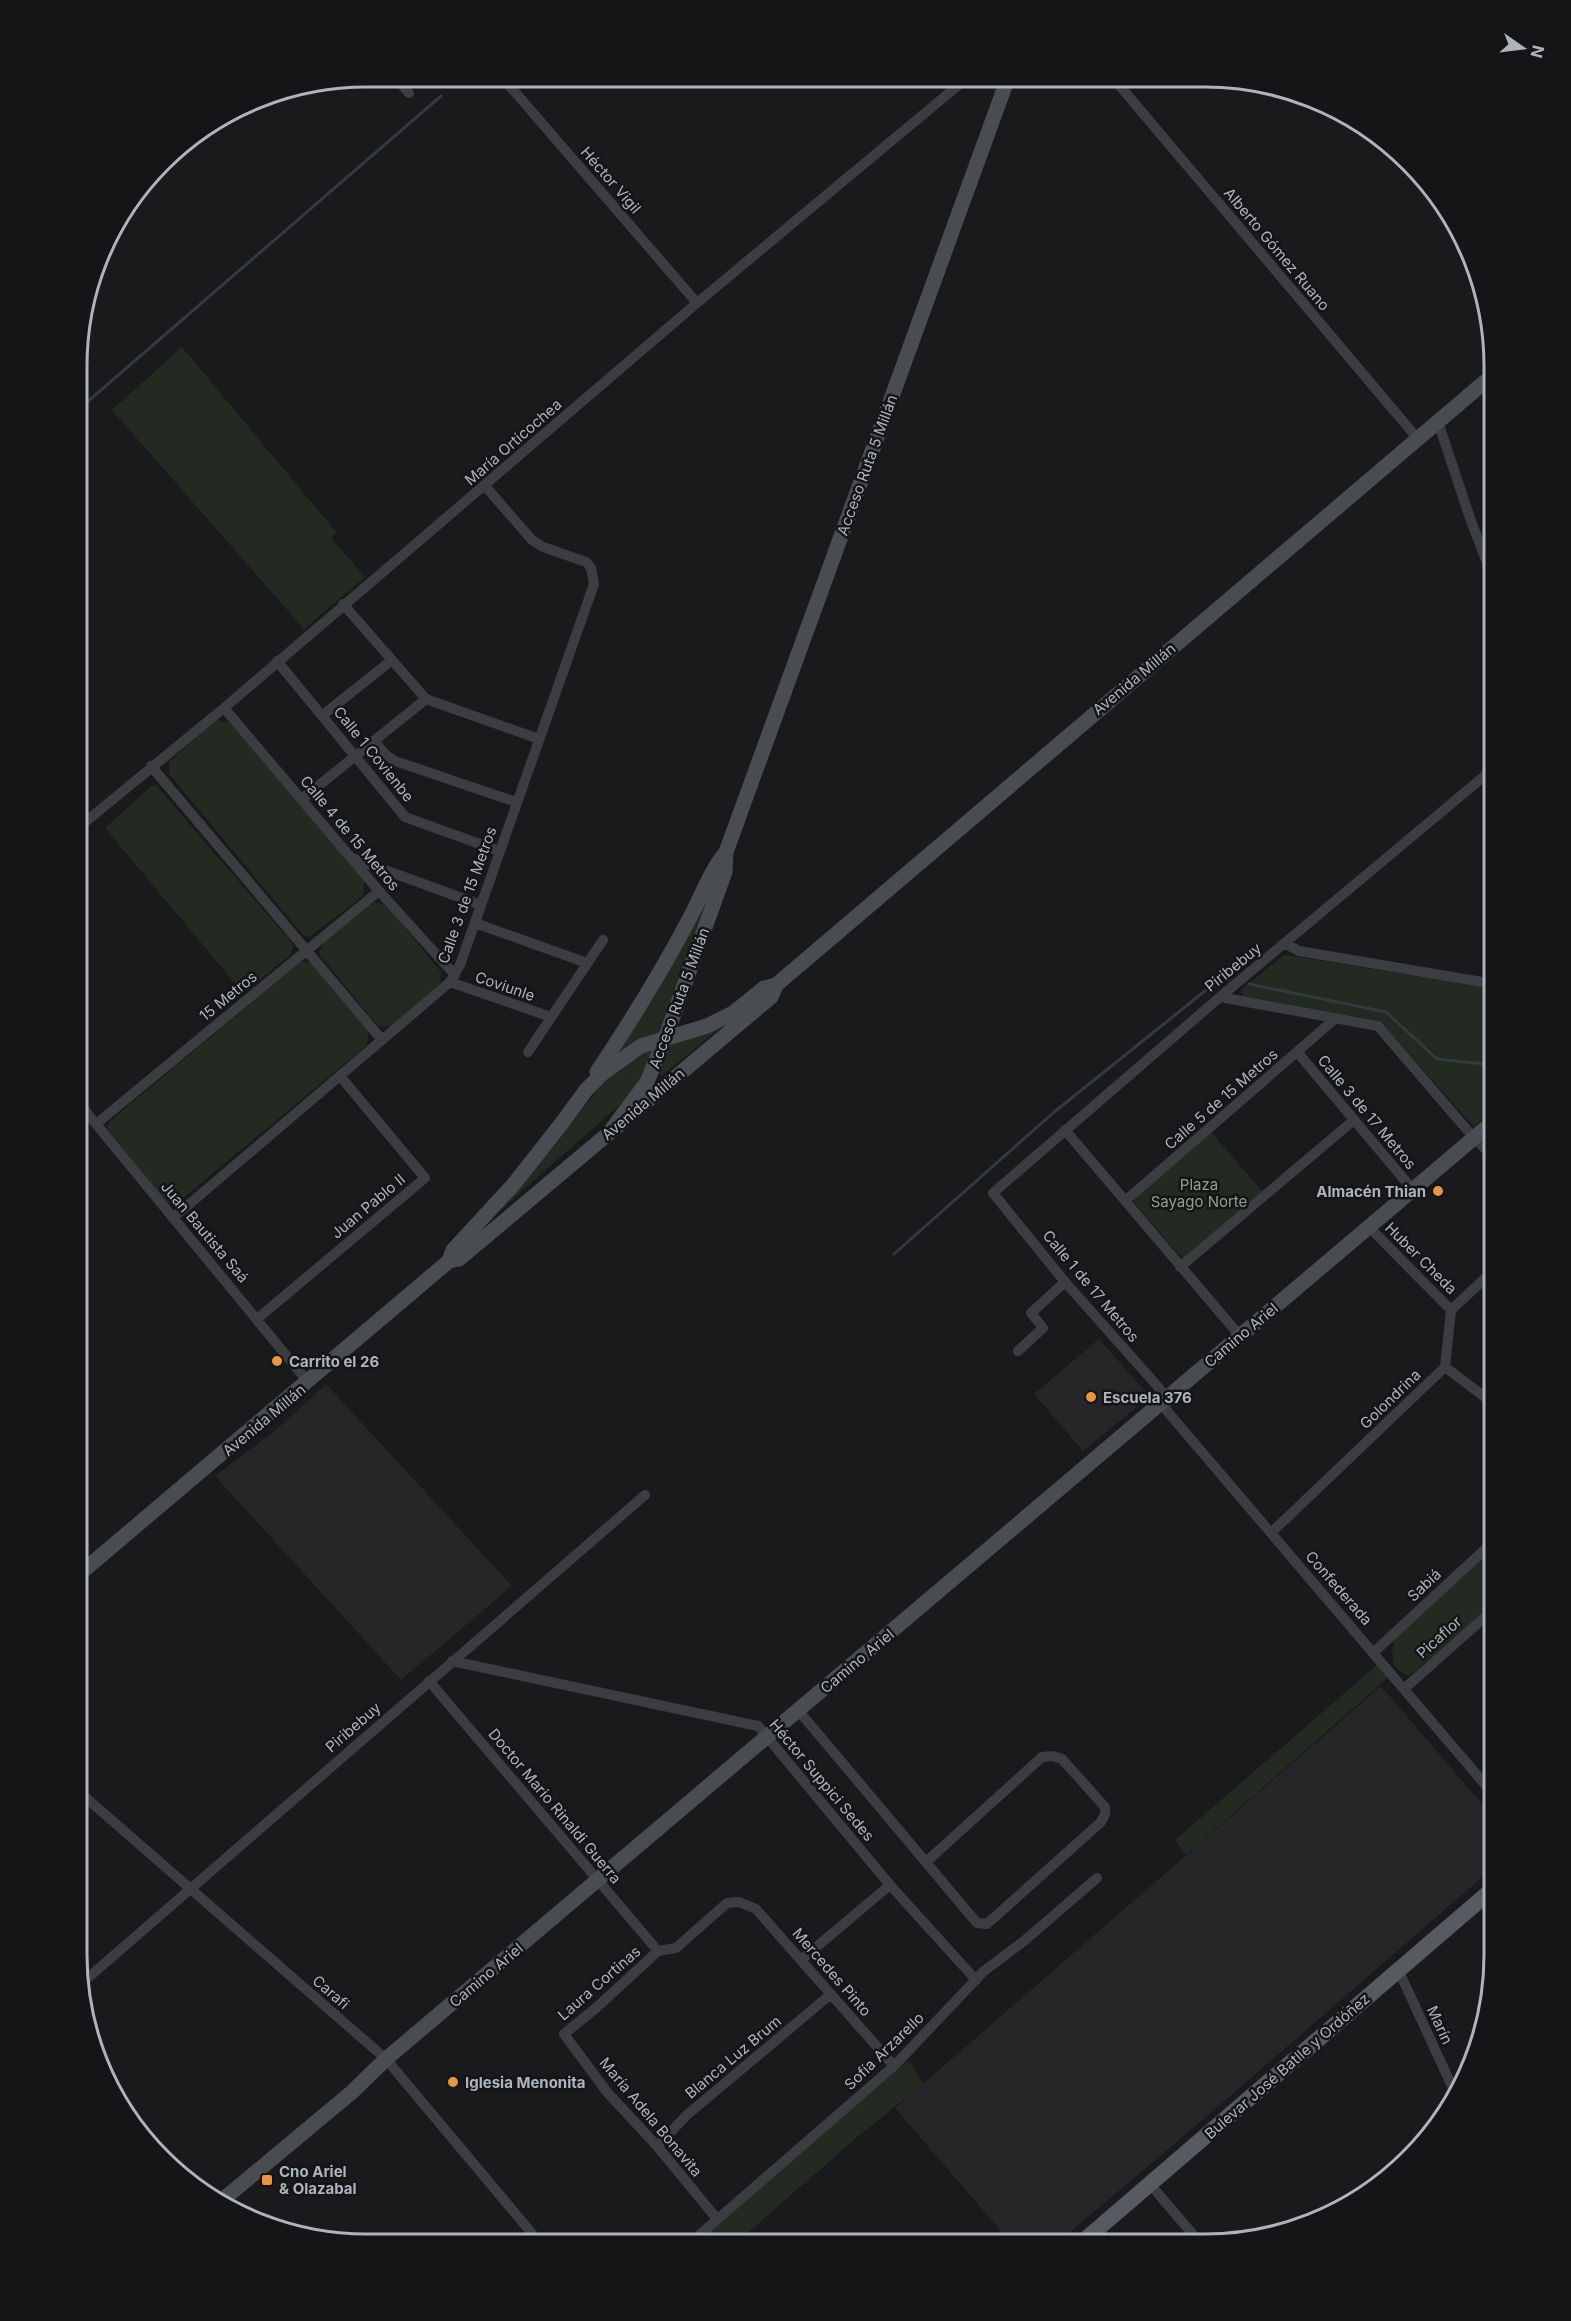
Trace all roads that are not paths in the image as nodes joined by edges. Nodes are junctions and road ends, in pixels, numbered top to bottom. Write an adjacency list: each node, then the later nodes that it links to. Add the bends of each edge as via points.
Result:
1 (404, 87): 6 (street)
2 (511, 87): 7 (street, Héctor Vigil)
3 (956, 87): 7 (street, María Orticochea)
4 (1005, 87): 28 (street, Acceso Ruta 5 Millán)
5 (1121, 87): 10 (street, Alberto Gómez Ruano)
6 (409, 93)
7 (697, 303): 11 (street, María Orticochea)
8 (1484, 383): 9 (street, Avenida Millán)
9 (1438, 422): 10 (street, Avenida Millán); 12 (street)
10 (1418, 439): 39 (street, Avenida Millán)
11 (485, 486): 13 (street, María Orticochea); 19 (street, Calle 3 de 15 Metros, via 532,540 586,562 594,576)
12 (1484, 555)
13 (343, 604): 14 (street); 15 (street, María Orticochea)
14 (392, 660): 16 (street); 18 (street)
15 (277, 661): 17 (street, María Orticochea); 18 (street, Calle 1 Covienbe)
16 (426, 699): 19 (street); 20 (street)
17 (224, 708): 22 (street, María Orticochea); 24 (street, Calle 4 de 15 Metros)
18 (323, 715): 21 (street, Calle 1 Covienbe)
19 (539, 739): 25 (street, Calle 3 de 15 Metros)
20 (375, 741): 21 (street); 25 (street, via 396,761)
21 (356, 757): 24 (street); 27 (street, Calle 1 Covienbe, via 405,817)
22 (151, 766): 26 (street, María Orticochea); 35 (street)
23 (1484, 776): 34 (street, Piribebuy)
24 (302, 799): 29 (street, Calle 4 de 15 Metros)
25 (516, 801): 27 (street, Calle 3 de 15 Metros)
26 (87, 820)
27 (499, 851): 31 (street, Calle 3 de 15 Metros)
28 (726, 852): 43 (street, Acceso Ruta 5 Millán, via 725,872); 48 (street, Acceso Ruta 5 Millán, via 650,990)
29 (352, 858): 30 (street, Calle 4 de 15 Metros); 31 (street)
30 (379, 891): 35 (street, 15 Metros); 37 (street, Calle 4 de 15 Metros)
31 (481, 905): 32 (street, Calle 3 de 15 Metros)
32 (475, 923): 36 (street); 37 (street, Calle 3 de 15 Metros)
33 (603, 940): 36 (street)
34 (1286, 944): 38 (street, via 1299,951); 40 (street, Piribebuy)
35 (308, 950): 44 (street); 51 (street, 15 Metros)
36 (587, 963): 41 (street)
37 (452, 979): 41 (street, Coviunle); 44 (street, Calle 3 de 15 Metros)
38 (1484, 982)
39 (776, 985): 43 (street, Avenida Millán, via 764,988 733,1013 707,1026); 54 (street, Avenida Millán, via 771,997)
40 (1220, 997): 42 (street); 52 (street, Piribebuy)
41 (551, 1017): 45 (street)
42 (1336, 1018): 46 (street, Calle 5 de 15 Metros); 55 (street, via 1383,1030)
43 (666, 1036): 48 (street, Avenida Millán, via 641,1046); 54 (street, Acceso Ruta 5 Millán, via 647,1082)
44 (382, 1040): 47 (street, Calle 3 de 15 Metros)
45 (528, 1052)
46 (1298, 1053): 50 (street, Calle 3 de 17 Metros); 59 (street, Calle 5 de 15 Metros)
47 (340, 1076): 60 (street, Calle 3 de 15 Metros); 67 (street, Juan Pablo II, via 425,1178)
48 (586, 1089): 62 (street, Avenida Millán, via 513,1185 453,1250)
49 (87, 1113): 51 (street, Juan Bautista Saá)
50 (1354, 1120): 57 (street, Calle 3 de 17 Metros); 63 (street)
51 (96, 1124): 60 (street, Juan Bautista Saá)
52 (1065, 1130): 58 (street, Piribebuy); 59 (street)
53 (1484, 1130): 55 (street, Camino Ariel)
54 (609, 1133): 62 (street, Avenida Millán, via 459,1259)
55 (1474, 1138): 56 (street); 57 (street, Camino Ariel)
56 (1484, 1148)
57 (1413, 1190): 61 (street, Camino Ariel)
58 (993, 1193): 64 (street, Calle 1 de 17 Metros)
59 (1125, 1201): 63 (street)
60 (173, 1218): 67 (street, Juan Bautista Saá)
61 (1369, 1227): 66 (street, Huber Cheda); 68 (street, Camino Ariel)
62 (449, 1261): 71 (street, Avenida Millán)
63 (1180, 1267): 68 (street)
64 (1065, 1282): 69 (street, via 1031,1313 1043,1328); 73 (street, Calle 1 de 17 Metros, via 1160,1389)
65 (1484, 1282): 66 (street)
66 (1451, 1310): 70 (street)
67 (257, 1318): 71 (street, Juan Bautista Saá)
68 (1240, 1336): 73 (street, Camino Ariel)
69 (1018, 1351)
70 (1445, 1367): 72 (street); 75 (street, Golondrina)
71 (308, 1382): 77 (street, Avenida Millán)
72 (1484, 1396)
73 (1164, 1400): 75 (street, Confederada, via 1167,1411); 83 (street, Camino Ariel)
74 (645, 1496): 80 (street, Piribebuy)
75 (1272, 1532): 79 (street, Confederada)
76 (1484, 1550): 79 (street, Sabiá)
77 (87, 1568)
78 (1484, 1618): 82 (street, Picaflor)
79 (1374, 1652): 82 (street, Confederada)
80 (452, 1661): 81 (street, Piribebuy); 84 (street, Héctor Suppici Sedes, via 758,1726)
81 (429, 1681): 89 (street, Doctor Mario Rinaldi Guerra); 91 (street, Piribebuy)
82 (1405, 1688): 85 (street, Confederada)
83 (798, 1710): 84 (street, Camino Ariel); 87 (street)
84 (768, 1737): 89 (street, Camino Ariel); 90 (street, Héctor Suppici Sedes)
85 (1484, 1783)
86 (87, 1799): 91 (street, Carafi)
87 (926, 1862): 87 (street, via 977,1923 987,1923 1101,1822 1105,1807 1062,1759 1053,1755 1042,1757)
88 (1097, 1878): 98 (street, Sofía Arzarello)
89 (598, 1881): 94 (street, Doctor Mario Rinaldi Guerra); 101 (street, Camino Ariel)
90 (890, 1885): 95 (street); 98 (street, Héctor Suppici Sedes)
91 (190, 1889): 97 (street, Piribebuy); 101 (street, Carafi)
92 (1484, 1896): 96 (main road, Bulevar José Batlle y Ordóñez)
93 (742, 1903): 94 (street, Laura Cortinas, via 727,1904 676,1948); 95 (street, Mercedes Pinto, via 756,1909)
94 (658, 1951): 100 (street, Laura Cortinas)
95 (802, 1959): 99 (street, Mercedes Pinto)
96 (1398, 1969): 103 (street, Marín); 105 (main road, Bulevar José Batlle y Ordóñez)
97 (88, 1978)
98 (976, 1980): 102 (street, Sofía Arzarello)
99 (831, 1994): 102 (street, Mercedes Pinto); 104 (street, Blanca Luz Brum, via 687,2115)
100 (564, 2034): 104 (street, María Adela Bonavita, via 607,2092)
101 (386, 2059): 106 (street, Camino Ariel); 108 (street, Carafi)
102 (894, 2066): 107 (street, Sofía Arzarello)
103 (1452, 2085)
104 (657, 2146): 107 (street, María Adela Bonavita)
105 (1150, 2184): 110 (main road, Bulevar José Batlle y Ordóñez); 111 (street)
106 (226, 2197)
107 (717, 2219): 109 (street, Sofía Arzarello)
108 (532, 2234)
109 (700, 2234)
110 (1092, 2234)
111 (1192, 2234)

